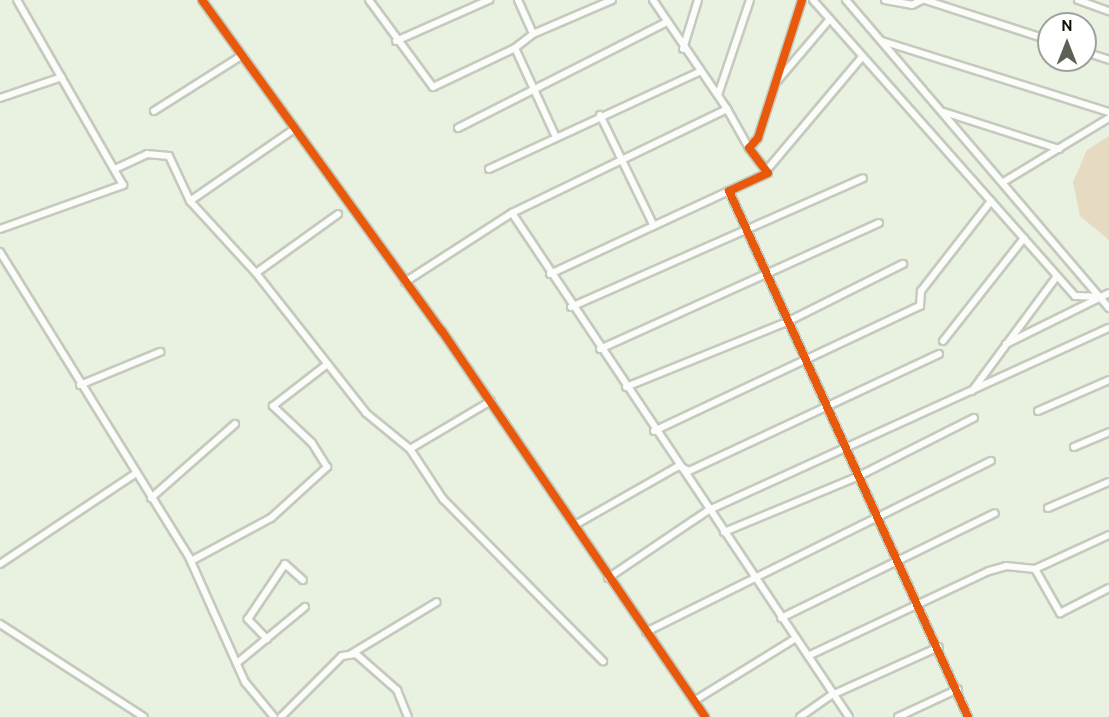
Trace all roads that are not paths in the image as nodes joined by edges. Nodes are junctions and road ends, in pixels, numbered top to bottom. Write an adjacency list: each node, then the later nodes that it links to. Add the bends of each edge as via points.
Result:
1 (17, 0): 28 (street)
2 (202, 0): 25 (street)
3 (369, 0): 21 (street)
4 (489, 0): 21 (street)
5 (518, 0): 19 (street)
6 (612, 0): 19 (street)
7 (653, 0): 18 (street)
8 (698, 0): 24 (street)
9 (750, 0): 31 (street)
10 (802, 0): 29 (street)
11 (813, 0): 17 (street)
12 (846, 0): 22 (street)
13 (885, 0): 14 (street, via 912,5)
14 (924, 0): 20 (street)
15 (1078, 0): 16 (street)
16 (1109, 10)
17 (830, 19): 26 (street); 29 (street)
18 (665, 22): 24 (street); 30 (street)
19 (533, 34): 23 (street)
20 (1037, 36)
21 (396, 41): 23 (street, via 433,87)
22 (882, 41): 35 (street); 36 (street)
23 (515, 48): 30 (street)
24 (683, 49): 27 (street)
25 (241, 56): 34 (street); 40 (street)
26 (863, 56): 47 (street); 52 (street)
27 (699, 72): 31 (street); 37 (street)
28 (62, 77): 32 (street); 46 (street)
29 (776, 83): 42 (street, via 758,138)
30 (536, 90): 39 (street); 41 (street)
31 (718, 95): 33 (street)
32 (0, 98)
33 (727, 110): 42 (street); 44 (street)
34 (154, 111)
35 (944, 112): 43 (street); 49 (street)
36 (1109, 112)
37 (600, 115): 41 (street); 44 (street)
38 (1109, 118): 43 (street)
39 (458, 128)
40 (293, 130): 51 (street); 66 (street)
41 (555, 135): 45 (street)
42 (749, 148): 47 (street)
43 (1059, 149): 49 (street)
44 (623, 157): 53 (street); 56 (street)
45 (489, 169)
46 (115, 170): 51 (street, via 147,154 169,156); 57 (street, via 119,189)
47 (766, 171): 50 (street)
48 (863, 178): 58 (street)
49 (1005, 182): 68 (street)
50 (729, 192): 56 (street); 58 (street)
51 (190, 201): 62 (street)
52 (991, 201): 59 (street); 78 (street, via 921,291 920,306)
53 (512, 213): 63 (street); 66 (street)
54 (338, 214): 62 (street)
55 (879, 223): 64 (street)
56 (654, 226): 63 (street)
57 (0, 229)
58 (747, 229): 64 (street); 69 (street)
59 (1023, 237): 65 (street); 73 (street)
60 (0, 252): 81 (street)
61 (903, 264): 71 (street)
62 (256, 273): 79 (street)
63 (550, 274): 69 (street)
64 (766, 276): 71 (street); 75 (street)
65 (1058, 276): 68 (street, via 1075,296); 74 (street)
66 (405, 282): 84 (street)
67 (1109, 293): 68 (street)
68 (1100, 297): 70 (street); 74 (street)
69 (572, 307): 75 (street)
70 (1109, 308)
71 (787, 322): 78 (street); 82 (street)
72 (1109, 328): 83 (street)
73 (943, 341)
74 (1005, 345): 83 (street)
75 (600, 349): 82 (street)
76 (160, 352): 81 (street)
77 (939, 354): 85 (street)
78 (807, 362): 85 (street); 89 (street)
79 (326, 365): 92 (street, via 366,413); 108 (street, via 273,406 312,443 327,467 271,518)
80 (1109, 380): 86 (street)
81 (80, 386): 96 (street)
82 (626, 387): 89 (street)
83 (971, 392): 93 (street)
84 (491, 401): 92 (street); 104 (street)
85 (827, 409): 93 (street); 95 (street, via 689,471)
86 (1038, 411)
87 (974, 418): 97 (street)
88 (235, 424): 99 (street)
89 (654, 431): 95 (street)
90 (1109, 432): 91 (street)
91 (1074, 447)
92 (410, 449): 126 (street, via 443,499)
93 (847, 452): 97 (street); 101 (street)
94 (991, 461): 103 (street)
95 (679, 466): 101 (street); 104 (street)
96 (135, 474): 99 (street); 109 (street)
97 (857, 477): 103 (street); 105 (street)
98 (1109, 482): 100 (street)
99 (151, 498): 108 (street)
100 (1048, 508)
101 (709, 510): 105 (street); 112 (street)
102 (995, 513): 107 (street)
103 (874, 516): 107 (street); 111 (street)
104 (575, 525): 112 (street)
105 (724, 532): 111 (street)
106 (1109, 536): 110 (street)
107 (893, 559): 116 (street); 118 (street)
108 (191, 561): 127 (street)
109 (0, 564)
110 (1035, 569): 114 (street, via 1060,613); 116 (street, via 1006,566 989,571)
111 (751, 576): 118 (street); 120 (street)
112 (608, 578): 120 (street)
113 (303, 580): 122 (street, via 285,564 248,619)
114 (1109, 588)
115 (437, 602): 124 (street)
116 (918, 605): 123 (street); 125 (street)
117 (305, 607): 122 (street)
118 (781, 618): 121 (street)
119 (0, 624): 131 (street)
120 (646, 632): 130 (street)
121 (796, 638): 125 (street); 130 (street)
122 (267, 639): 127 (street)
123 (939, 647): 128 (street); 129 (street)
124 (348, 655): 133 (street); 134 (street, via 356,654 397,690)
125 (808, 656): 129 (street)
126 (603, 661)
127 (237, 663): 132 (street)
128 (958, 689): 138 (street); 139 (street)
129 (832, 695): 136 (street); 137 (street)
130 (694, 700): 135 (street)
131 (144, 717)
132 (274, 717)
133 (281, 717)
134 (408, 717)
135 (705, 717)
136 (800, 717)
137 (849, 717)
138 (898, 717)
139 (968, 717)

